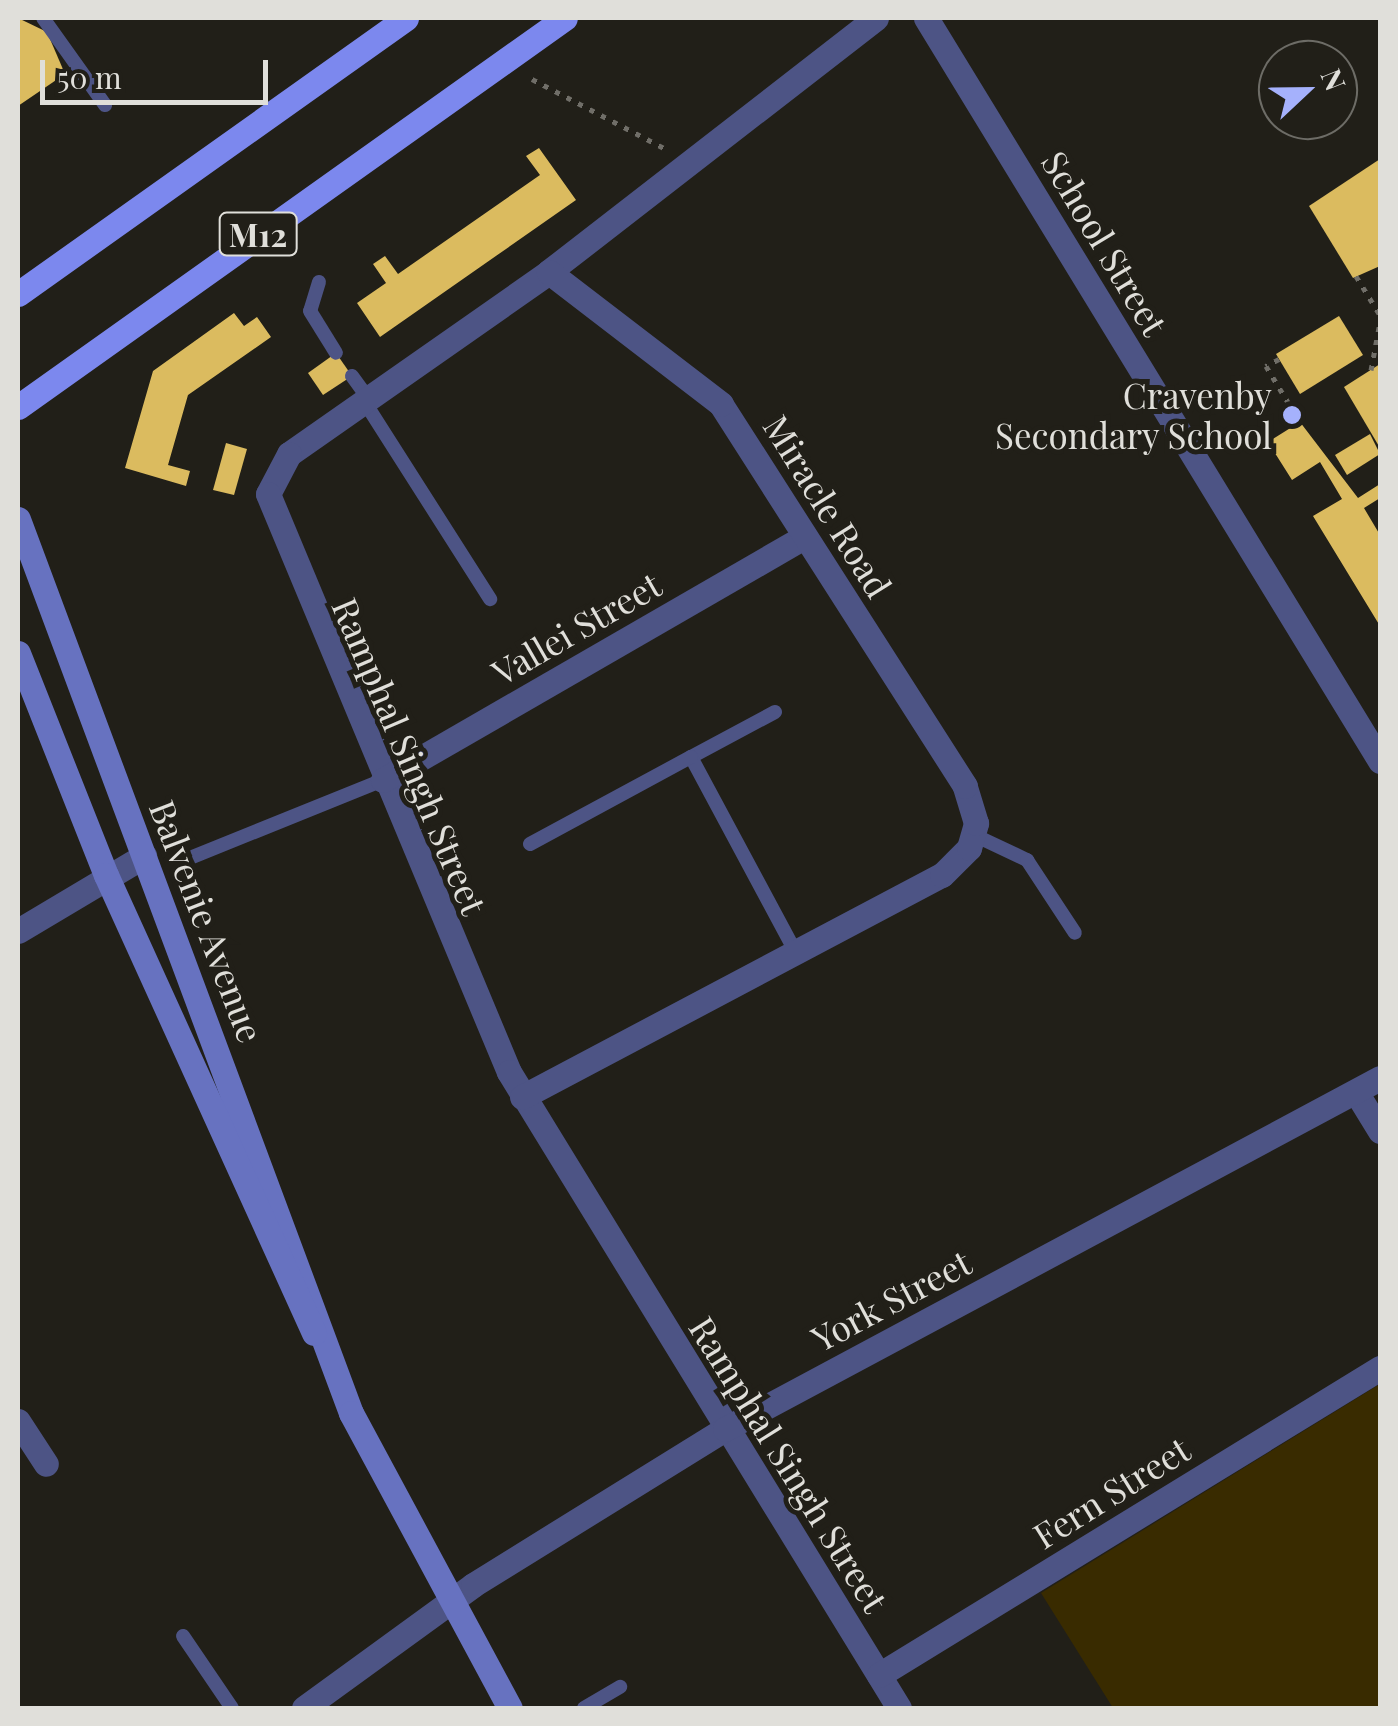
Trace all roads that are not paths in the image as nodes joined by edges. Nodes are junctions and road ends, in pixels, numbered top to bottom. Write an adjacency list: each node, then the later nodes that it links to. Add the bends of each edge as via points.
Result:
1 (42, 18): 7 (lane)
2 (406, 18): 6 (main road, M12)
3 (564, 18): 16 (main road, M12)
4 (876, 18): 8 (street, Ramphal Singh Street)
5 (926, 18): 23 (street, School Street)
6 (385, 27): 10 (main road, M12)
7 (105, 106)
8 (549, 272): 15 (street, Ramphal Singh Street); 18 (street, Miracle Road, via 712,394)
9 (18, 274): 10 (main road)
10 (45, 274): 12 (main road, M12)
11 (319, 282): 13 (lane, via 310,310)
12 (18, 294)
13 (336, 353)
14 (352, 376): 15 (lane)
15 (366, 400): 19 (lane); 24 (street, Ramphal Singh Street, via 278,465 268,510)
16 (18, 407)
17 (18, 519): 27 (street, Balvenie Avenue)
18 (805, 536): 24 (street, Vallei Street); 25 (street, Miracle Road, via 964,786)
19 (490, 599)
20 (18, 652): 29 (street, Balvenie Avenue)
21 (775, 712): 22 (lane)
22 (691, 757): 26 (lane); 32 (lane)
23 (1380, 761)
24 (382, 780): 28 (lane); 35 (street, Ramphal Singh Street)
25 (974, 835): 31 (lane, via 1034,868); 32 (street, via 942,875)
26 (530, 844)
27 (144, 856): 29 (street); 37 (street, Balvenie Avenue)
28 (180, 862)
29 (106, 875): 30 (street); 37 (street, Balvenie Avenue, via 293,1302)
30 (18, 931)
31 (1075, 933)
32 (796, 953): 35 (street)
33 (1380, 1078): 34 (street, York Street)
34 (1356, 1092): 36 (street); 40 (street, York Street)
35 (522, 1097): 40 (street, Ramphal Singh Street)
36 (1380, 1131)
37 (325, 1350): 42 (street, Balvenie Avenue)
38 (1380, 1368): 44 (street, Fern Street)
39 (18, 1421): 41 (street)
40 (725, 1429): 42 (street, York Street); 44 (street, Ramphal Singh Street)
41 (46, 1464)
42 (448, 1605): 47 (street, York Street); 48 (street, Balvenie Avenue)
43 (183, 1636): 46 (lane)
44 (879, 1675): 50 (street, Ramphal Singh Street)
45 (620, 1687): 49 (lane)
46 (232, 1708)
47 (304, 1708)
48 (510, 1708)
49 (584, 1708)
50 (899, 1708)

